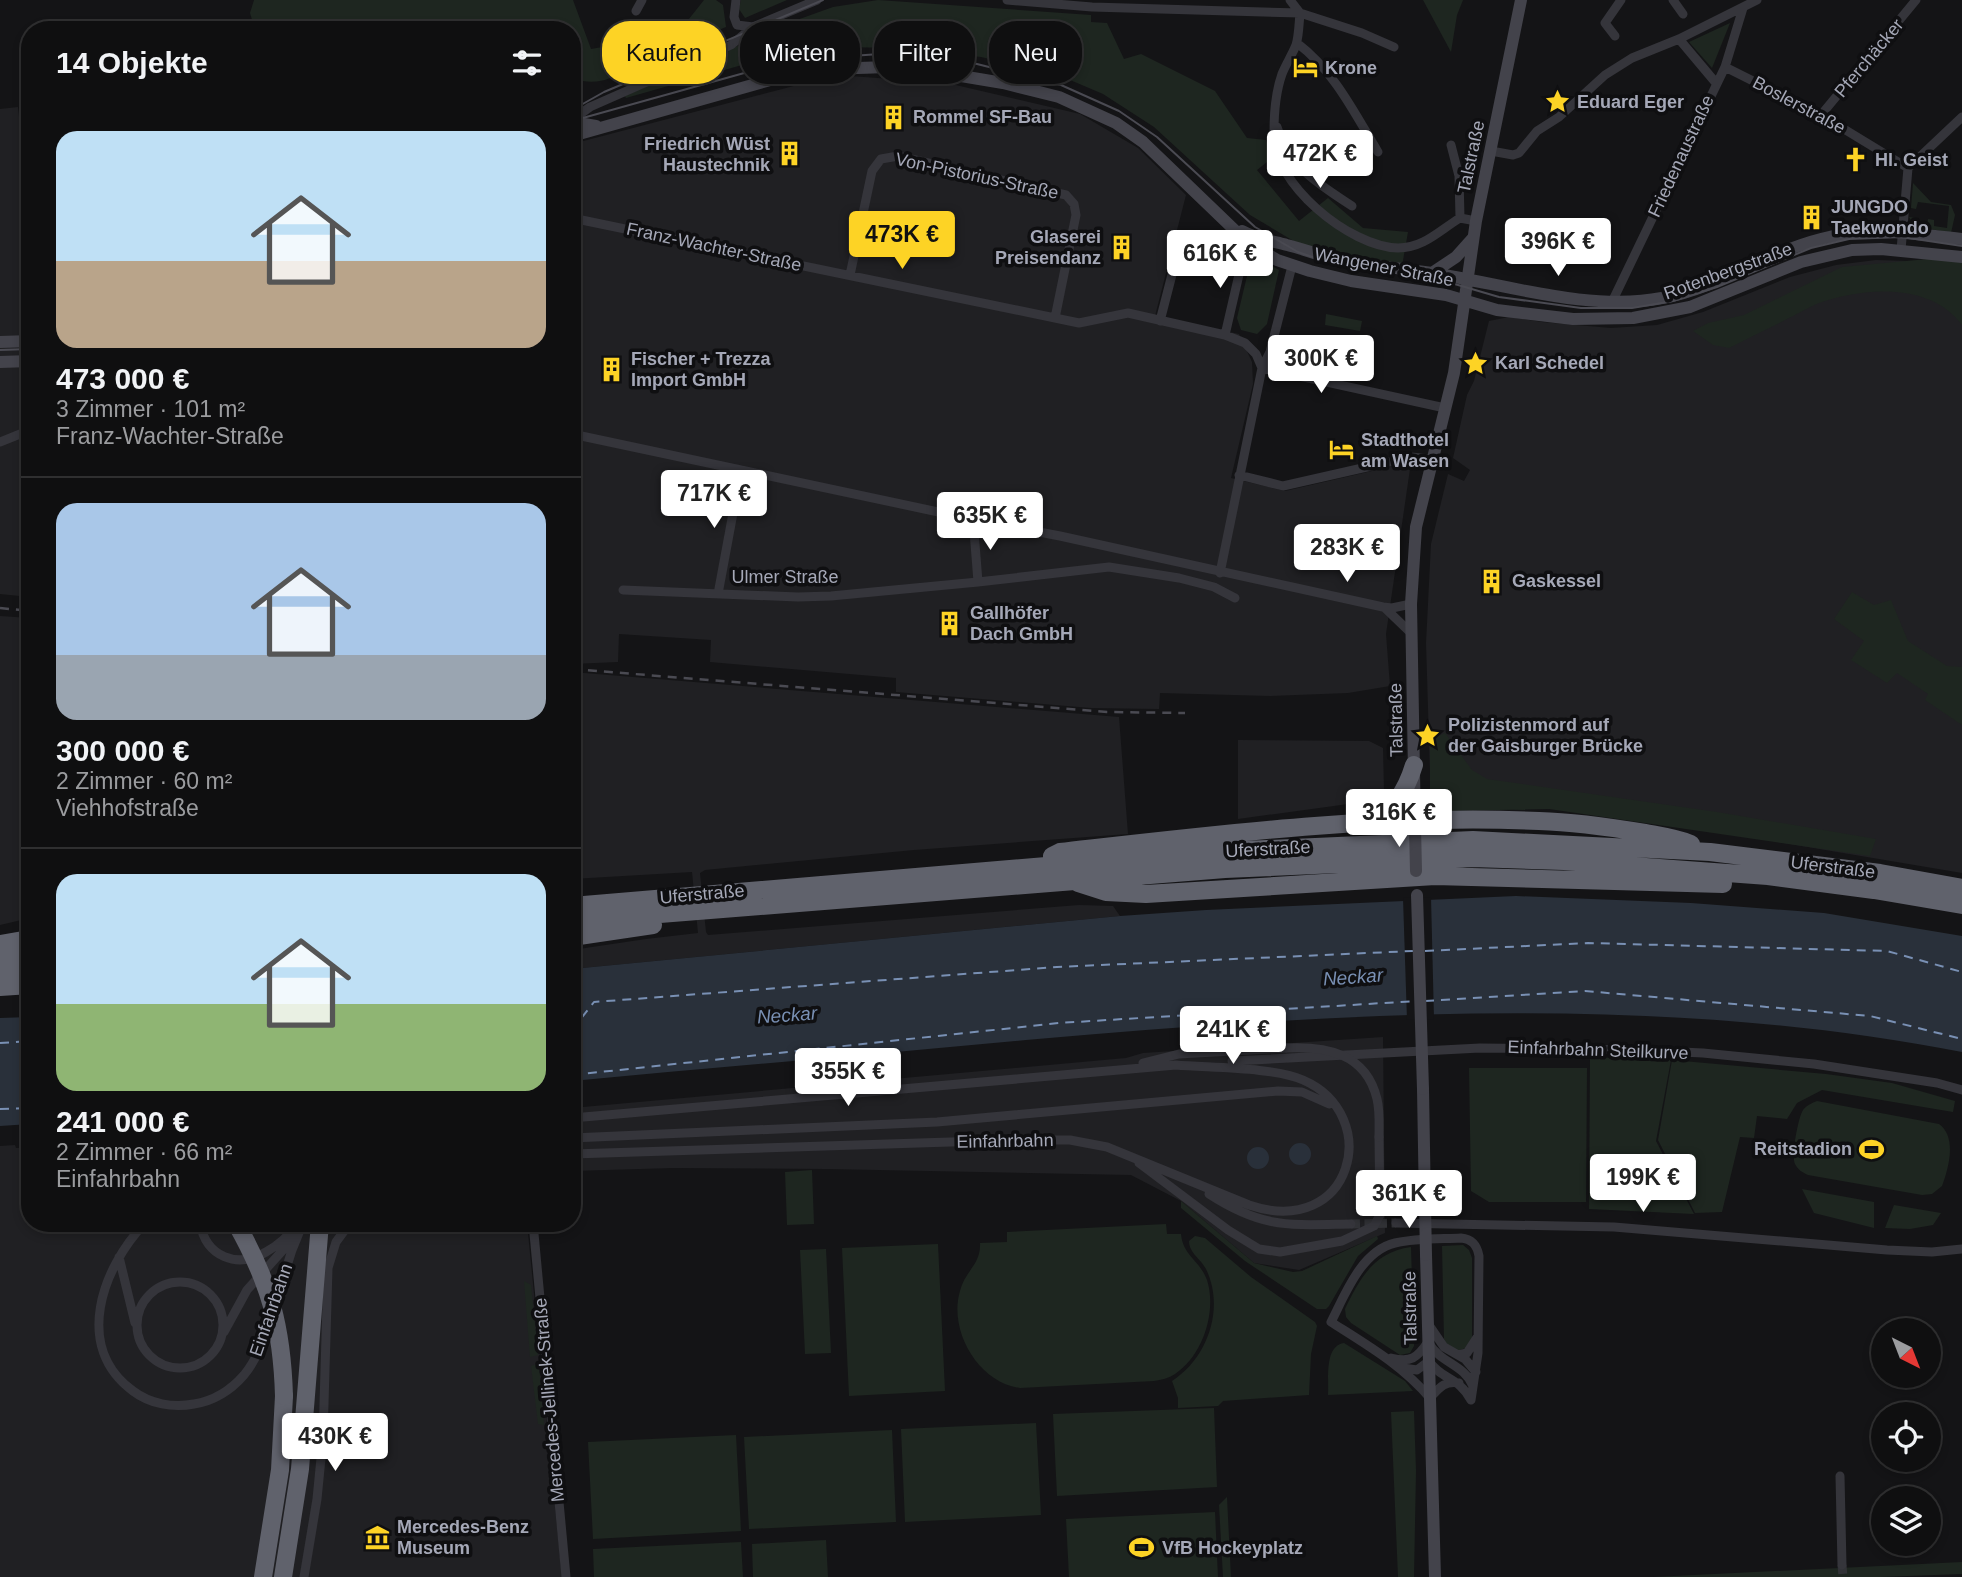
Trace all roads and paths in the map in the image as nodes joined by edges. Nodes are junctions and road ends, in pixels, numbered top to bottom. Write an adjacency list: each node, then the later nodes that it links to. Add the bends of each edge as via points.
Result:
1 (642, 0): 13 (street)
2 (736, 0): 17 (street, via 734,17)
3 (817, 0): 16 (street)
4 (1007, 0): 11 (street)
5 (1290, 0): 14 (street)
6 (1521, 0): 33 (main road, Talstraße)
7 (1621, 0): 18 (street, via 1605,23)
8 (1673, 0): 15 (street)
9 (1757, 0): 12 (street)
10 (1916, 0): 26 (street, Pferchäcker)
11 (1093, 2): 14 (street)
12 (1743, 8): 20 (street); 23 (street, Friedenaustraße)
13 (636, 12)
14 (1300, 13): 21 (street); 22 (street)
15 (1683, 14)
16 (767, 21)
17 (740, 25)
18 (1615, 36)
19 (740, 38): 25 (street)
20 (1679, 39): 24 (street); 33 (street, via 1605,75 1537,131 1519,153)
21 (1297, 43): 28 (street, via 1279,83); 34 (street, via 1327,71)
22 (1394, 47)
23 (1725, 67): 24 (street, Friedenaustraße); 26 (street, Boslerstraße)
24 (1716, 83): 53 (street, Friedenaustraße)
25 (581, 114)
26 (1822, 115): 35 (street, Boslerstraße)
27 (1962, 117): 35 (street)
28 (1275, 122): 36 (street, via 1284,148 1296,164); 37 (street, via 1278,154 1291,179 1317,210 1349,232 1397,248 1414,246)
29 (581, 123): 30 (main road, Wangener Straße)
30 (603, 127): 31 (main road, Wangener Straße); 40 (main road, Wangener Straße, via 788,75 888,67 952,73 1059,97 1116,123 1143,142)
31 (581, 133)
32 (1451, 145): 37 (street, via 1460,176)
33 (1491, 151): 39 (main road, Talstraße)
34 (1378, 152)
35 (1908, 168): 41 (street)
36 (1352, 206)
37 (1460, 218): 39 (street)
38 (581, 220): 50 (street, Franz-Wachter-Straße)
39 (1476, 221): 42 (main road, Talstraße)
40 (1227, 222): 48 (main road, Wangener Straße, via 1247,242); 49 (main road, Wangener Straße, via 1250,235 1339,260)
41 (1902, 231): 43 (main road, Rotenbergstraße); 44 (street); 53 (main road, Rotenbergstraße, via 1849,233 1818,240 1685,293)
42 (1473, 238): 49 (main road); 51 (main road, Talstraße)
43 (1959, 238)
44 (1901, 250): 46 (main road, Rotenbergstraße); 52 (main road, Rotenbergstraße, via 1827,255 1690,307 1633,318 1573,319 1497,310)
45 (1244, 253): 56 (street)
46 (1962, 257)
47 (1219, 266): 55 (street, via 1186,258 1175,263)
48 (1292, 266): 52 (main road, Wangener Straße); 61 (street)
49 (1432, 273): 51 (main road, Wangener Straße)
50 (850, 275): 54 (street, Franz-Wachter-Straße); 54 (street, Von-Pistorius-Straße, via 872,171 886,157 908,158 1066,195 1076,215)
51 (1466, 280): 52 (main road, Talstraße); 53 (main road, Rotenbergstraße)
52 (1465, 300): 62 (main road, Talstraße)
53 (1612, 302)
54 (1055, 318): 55 (street, Franz-Wachter-Straße, via 1079,323 1128,313)
55 (1160, 321): 56 (street, Franz-Wachter-Straße)
56 (1225, 335): 61 (street, Franz-Wachter-Straße, via 1245,343)
57 (21, 341): 58 (main road)
58 (0, 342)
59 (21, 361): 60 (main road)
60 (0, 362)
61 (1262, 368): 62 (street); 68 (street)
62 (1445, 408): 66 (main road, Talstraße)
63 (21, 434): 65 (street)
64 (581, 436): 67 (street)
65 (0, 442)
66 (1431, 459): 68 (street, via 1411,457 1283,486); 77 (main road, Talstraße, via 1416,527)
67 (741, 470): 69 (street); 75 (street, Ulmer Straße)
68 (1239, 475): 72 (street)
69 (976, 520): 70 (street); 73 (street)
70 (1113, 548): 71 (street); 72 (street)
71 (1109, 567): 73 (street, Ulmer Straße); 76 (street, Ulmer Straße, via 1179,578)
72 (1220, 573): 78 (street)
73 (978, 582): 75 (street, Ulmer Straße, via 820,597)
74 (623, 590): 75 (street)
75 (718, 594)
76 (1235, 598)
77 (1411, 604): 78 (street); 79 (main road, Talstraße)
78 (1383, 607): 79 (street)
79 (1412, 634): 80 (main road, Talstraße)
80 (1414, 765): 81 (highway, via 1397,800); 82 (main road, Talstraße)
81 (1366, 823): 82 (highway); 84 (highway, via 1060,852)
82 (1415, 823): 83 (highway, via 1529,821 1604,826 1677,838); 86 (main road, Talstraße, bridge)
83 (1710, 852): 84 (highway, Uferstraße, via 1472,840 1224,851); 88 (highway, Uferstraße)
84 (1034, 866): 89 (highway, Uferstraße)
85 (1768, 876): 86 (highway, via 1735,884); 87 (highway, Uferstraße, via 1472,858); 90 (highway, Uferstraße)
86 (1416, 877): 87 (highway, via 1146,894 1106,892); 123 (main road, Talstraße, bridge)
87 (1068, 881): 91 (highway, Uferstraße)
88 (1962, 888)
89 (581, 905)
90 (1962, 905)
91 (718, 910): 92 (highway, Uferstraße); 93 (highway)
92 (581, 920)
93 (581, 936)
94 (21, 940): 95 (highway)
95 (0, 944)
96 (21, 954): 97 (highway)
97 (0, 956)
98 (21, 973): 99 (highway)
99 (0, 982): 100 (highway)
100 (21, 984)
101 (1232, 1061): 103 (street, Einfahrbahn Steilkurve, via 1480,1048 1638,1050 1814,1064)
102 (1121, 1069): 104 (street, via 1176,1065 1290,1076 1313,1086); 105 (street); 107 (street, bridge, via 1179,1054 1286,1048 1325,1048 1348,1059 1370,1082 1377,1097 1378,1223 1342,1241 1280,1252 1252,1247)
103 (1962, 1090)
104 (1338, 1110): 106 (street, Einfahrbahn, via 1313,1095 1292,1091 1018,1117); 109 (street, Einfahrbahn, via 1346,1130 1348,1159 1341,1179 1311,1207 1268,1211)
105 (581, 1117)
106 (581, 1138)
107 (1126, 1153): 108 (street, Einfahrbahn, via 1090,1143 1046,1139); 109 (street, Einfahrbahn)
108 (581, 1154)
109 (1193, 1183): 111 (street, via 1262,1221)
110 (1396, 1223): 121 (street, via 1614,1227 1887,1250)
111 (1351, 1224)
112 (138, 1232): 122 (street, Einfahrbahn)
113 (202, 1232): 115 (street, Einfahrbahn, via 214,1252 236,1260 267,1252)
114 (241, 1232): 139 (highway, bridge, via 267,1284 282,1356 282,1448)
115 (291, 1232)
116 (296, 1232): 126 (street, Einfahrbahn, via 247,1290)
117 (299, 1232): 122 (street, Einfahrbahn, via 251,1365 220,1395 183,1406 139,1396 123,1384 104,1355 99,1335 102,1297)
118 (319, 1232): 140 (highway, via 300,1469)
119 (343, 1232): 141 (street, via 328,1268 322,1447)
120 (534, 1232): 142 (street, Mercedes-Jellinek-Straße)
121 (1962, 1249)
122 (119, 1257): 125 (street)
123 (1428, 1324): 127 (main road, Talstraße); 128 (street, via 1441,1344)
124 (1478, 1335): 128 (street, via 1470,1349); 129 (street, via 1479,1256 1472,1242 1461,1238 1395,1243 1367,1259 1331,1322); 133 (street)
125 (139, 1338): 126 (street, via 144,1349 162,1364 184,1367 205,1359); 126 (street, via 138,1316 148,1296 179,1282 201,1287 215,1300 222,1319)
126 (219, 1341)
127 (1428, 1342): 129 (street, via 1419,1356 1410,1360); 130 (main road, Talstraße); 132 (street, via 1442,1359)
128 (1458, 1355): 133 (street)
129 (1387, 1357): 131 (street)
130 (1429, 1361): 131 (street, via 1417,1370); 134 (street); 136 (main road, Talstraße)
131 (1400, 1368): 136 (street)
132 (1459, 1368): 133 (street); 135 (street)
133 (1473, 1368): 135 (street)
134 (1459, 1383): 135 (street, via 1471,1401); 136 (street, via 1443,1384)
135 (1474, 1386)
136 (1430, 1398): 143 (main road, Talstraße)
137 (1840, 1476): 138 (street)
138 (1842, 1565)
139 (263, 1577)
140 (283, 1577)
141 (304, 1577)
142 (566, 1577)
143 (1435, 1577)

